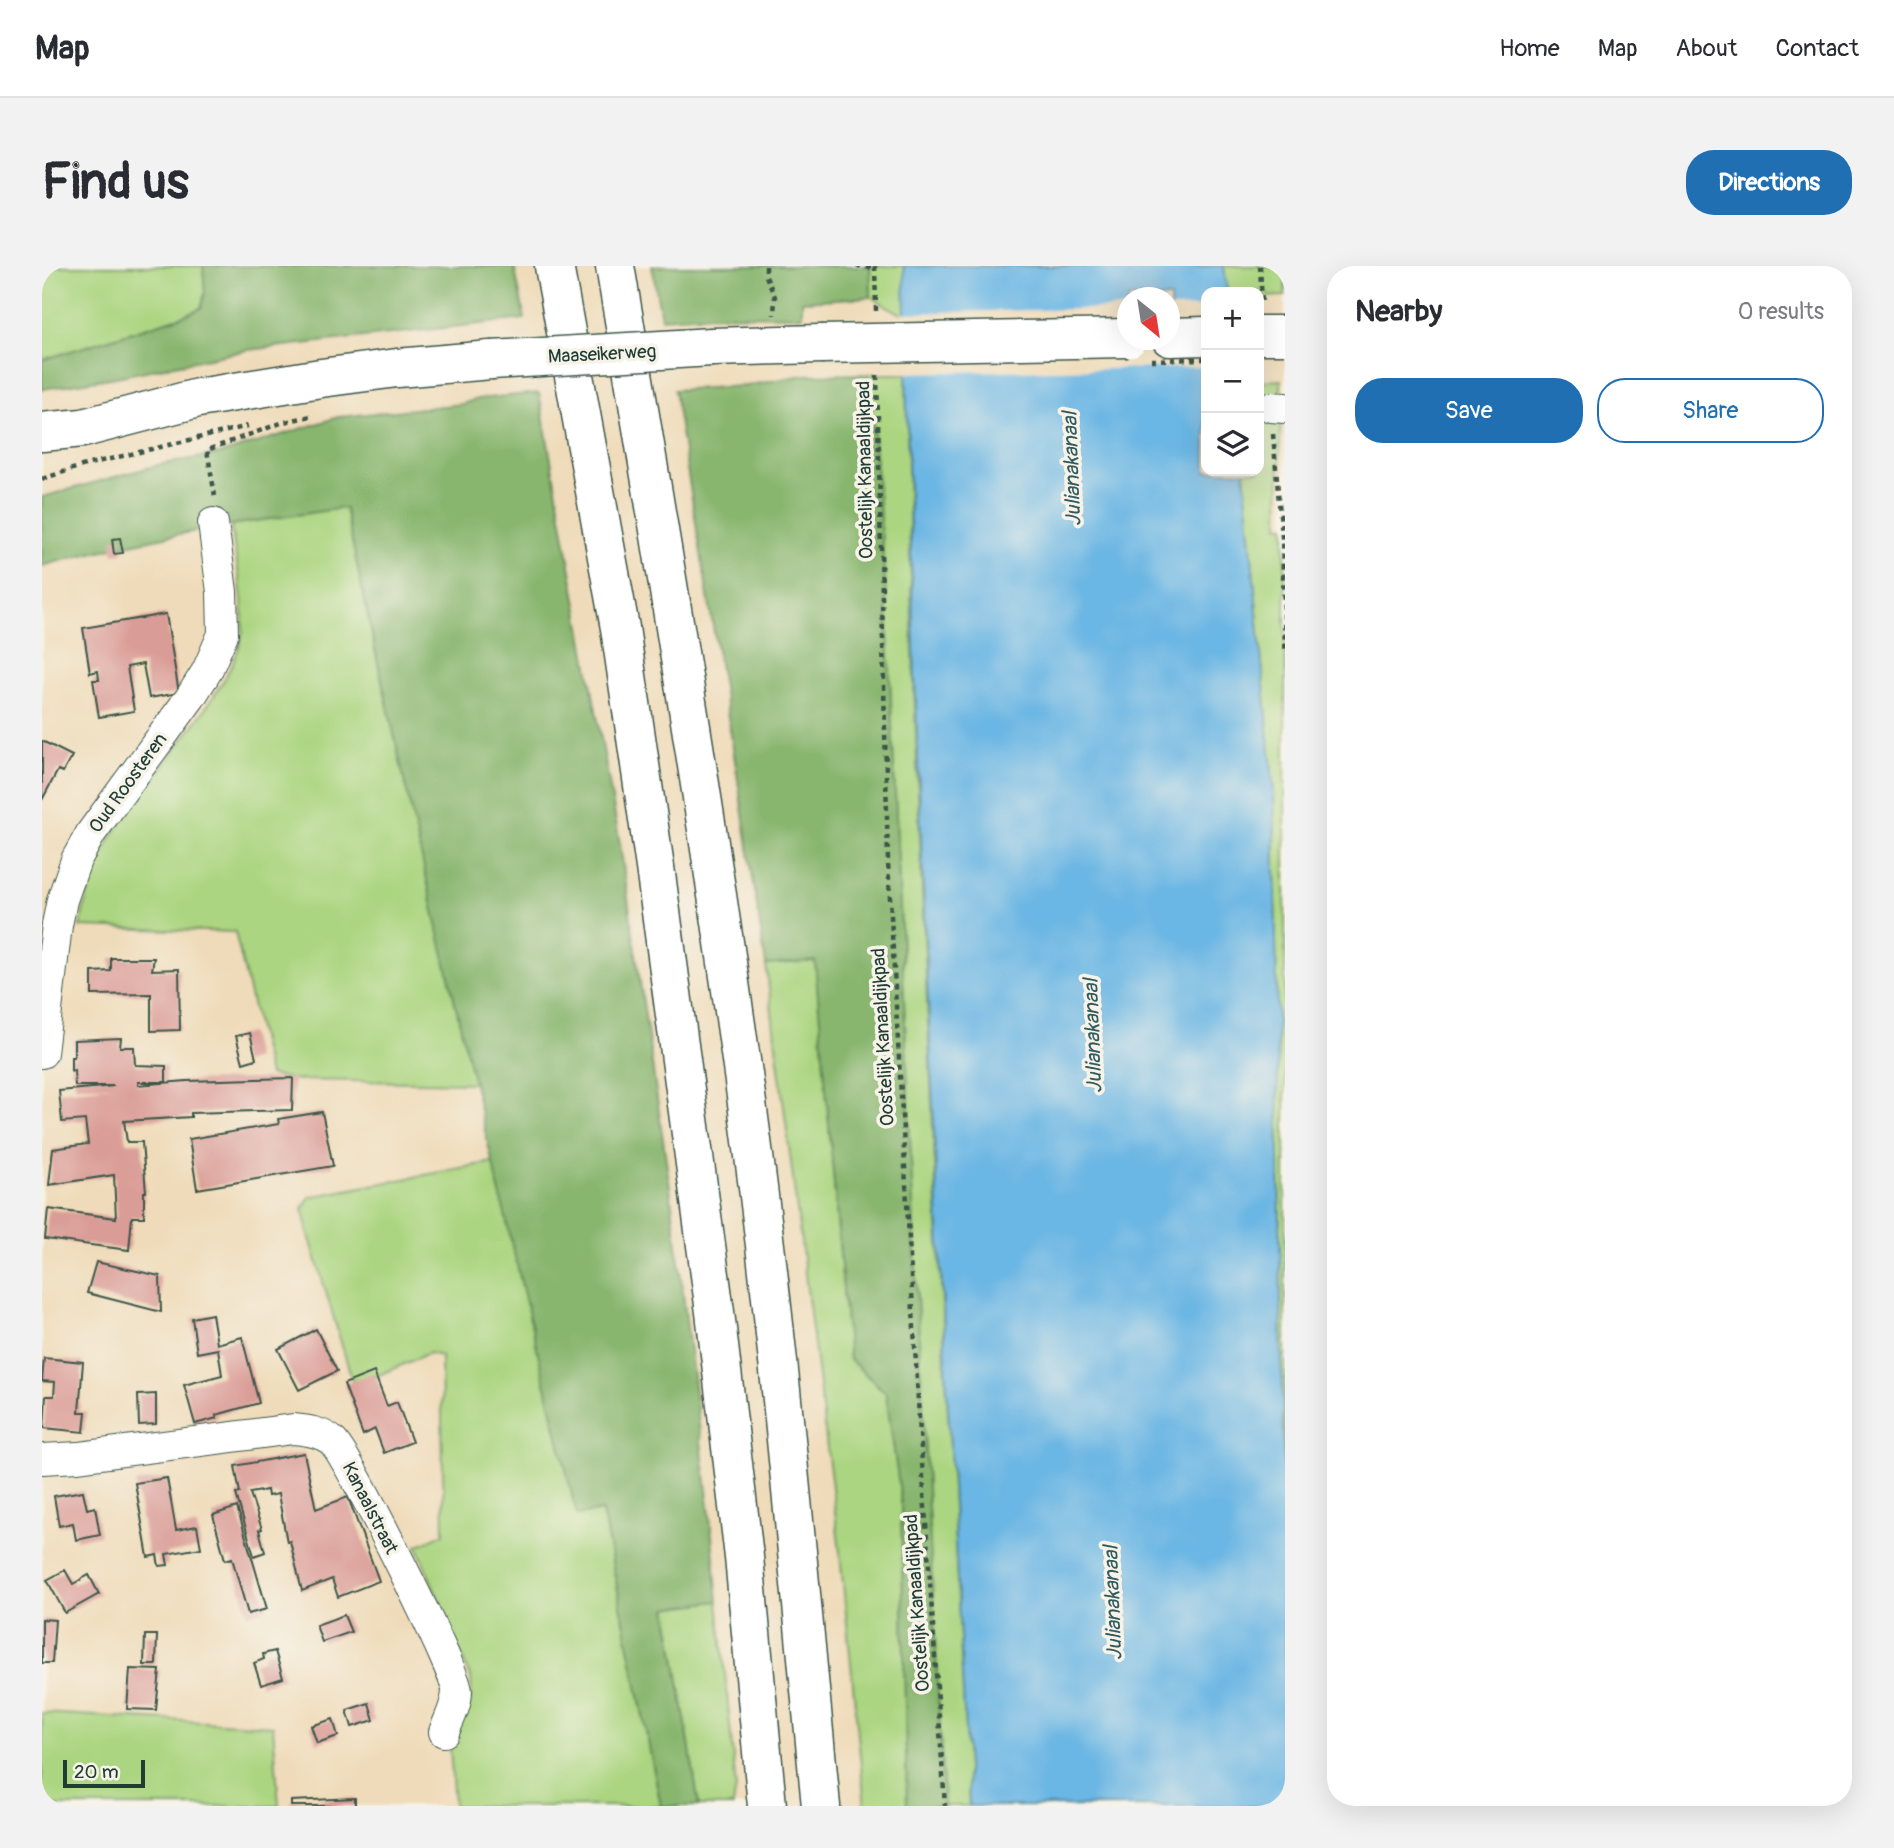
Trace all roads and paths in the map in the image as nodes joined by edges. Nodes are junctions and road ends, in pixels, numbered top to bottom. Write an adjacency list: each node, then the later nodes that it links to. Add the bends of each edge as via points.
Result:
1 (554, 266): 28 (main road, via 620,628 653,854 715,1312)
2 (615, 266): 29 (main road, via 740,1055 772,1308)
3 (766, 266): 7 (path, via 775,297)
4 (856, 266): 5 (path)
5 (875, 267): 6 (path)
6 (876, 317)
7 (774, 323)
8 (1264, 335): 9 (main road, bridge)
9 (1285, 335)
10 (1201, 336): 11 (main road)
11 (1180, 337)
12 (1117, 338): 19 (main road, Maaseikerweg, bridge, via 712,347 397,368 198,398)
13 (877, 371): 30 (path, Oostelijk Kanaaldijkpad, via 888,862)
14 (1278, 408): 24 (path)
15 (318, 409): 17 (path)
16 (312, 415): 23 (path, via 207,450)
17 (266, 422)
18 (253, 425): 22 (path)
19 (83, 428): 20 (main road, Maaseikerweg); 21 (main road, Maaseikerweg)
20 (42, 432)
21 (42, 446)
22 (42, 479)
23 (215, 512): 25 (street, Oud Roosteren, via 223,634 207,671 76,860 57,925)
24 (1285, 649)
25 (42, 1053)
26 (42, 1459): 27 (street, Kanaalstraat, via 293,1429 331,1440 378,1521 457,1689)
27 (444, 1732)
28 (767, 1806)
29 (821, 1806)
30 (945, 1806)

